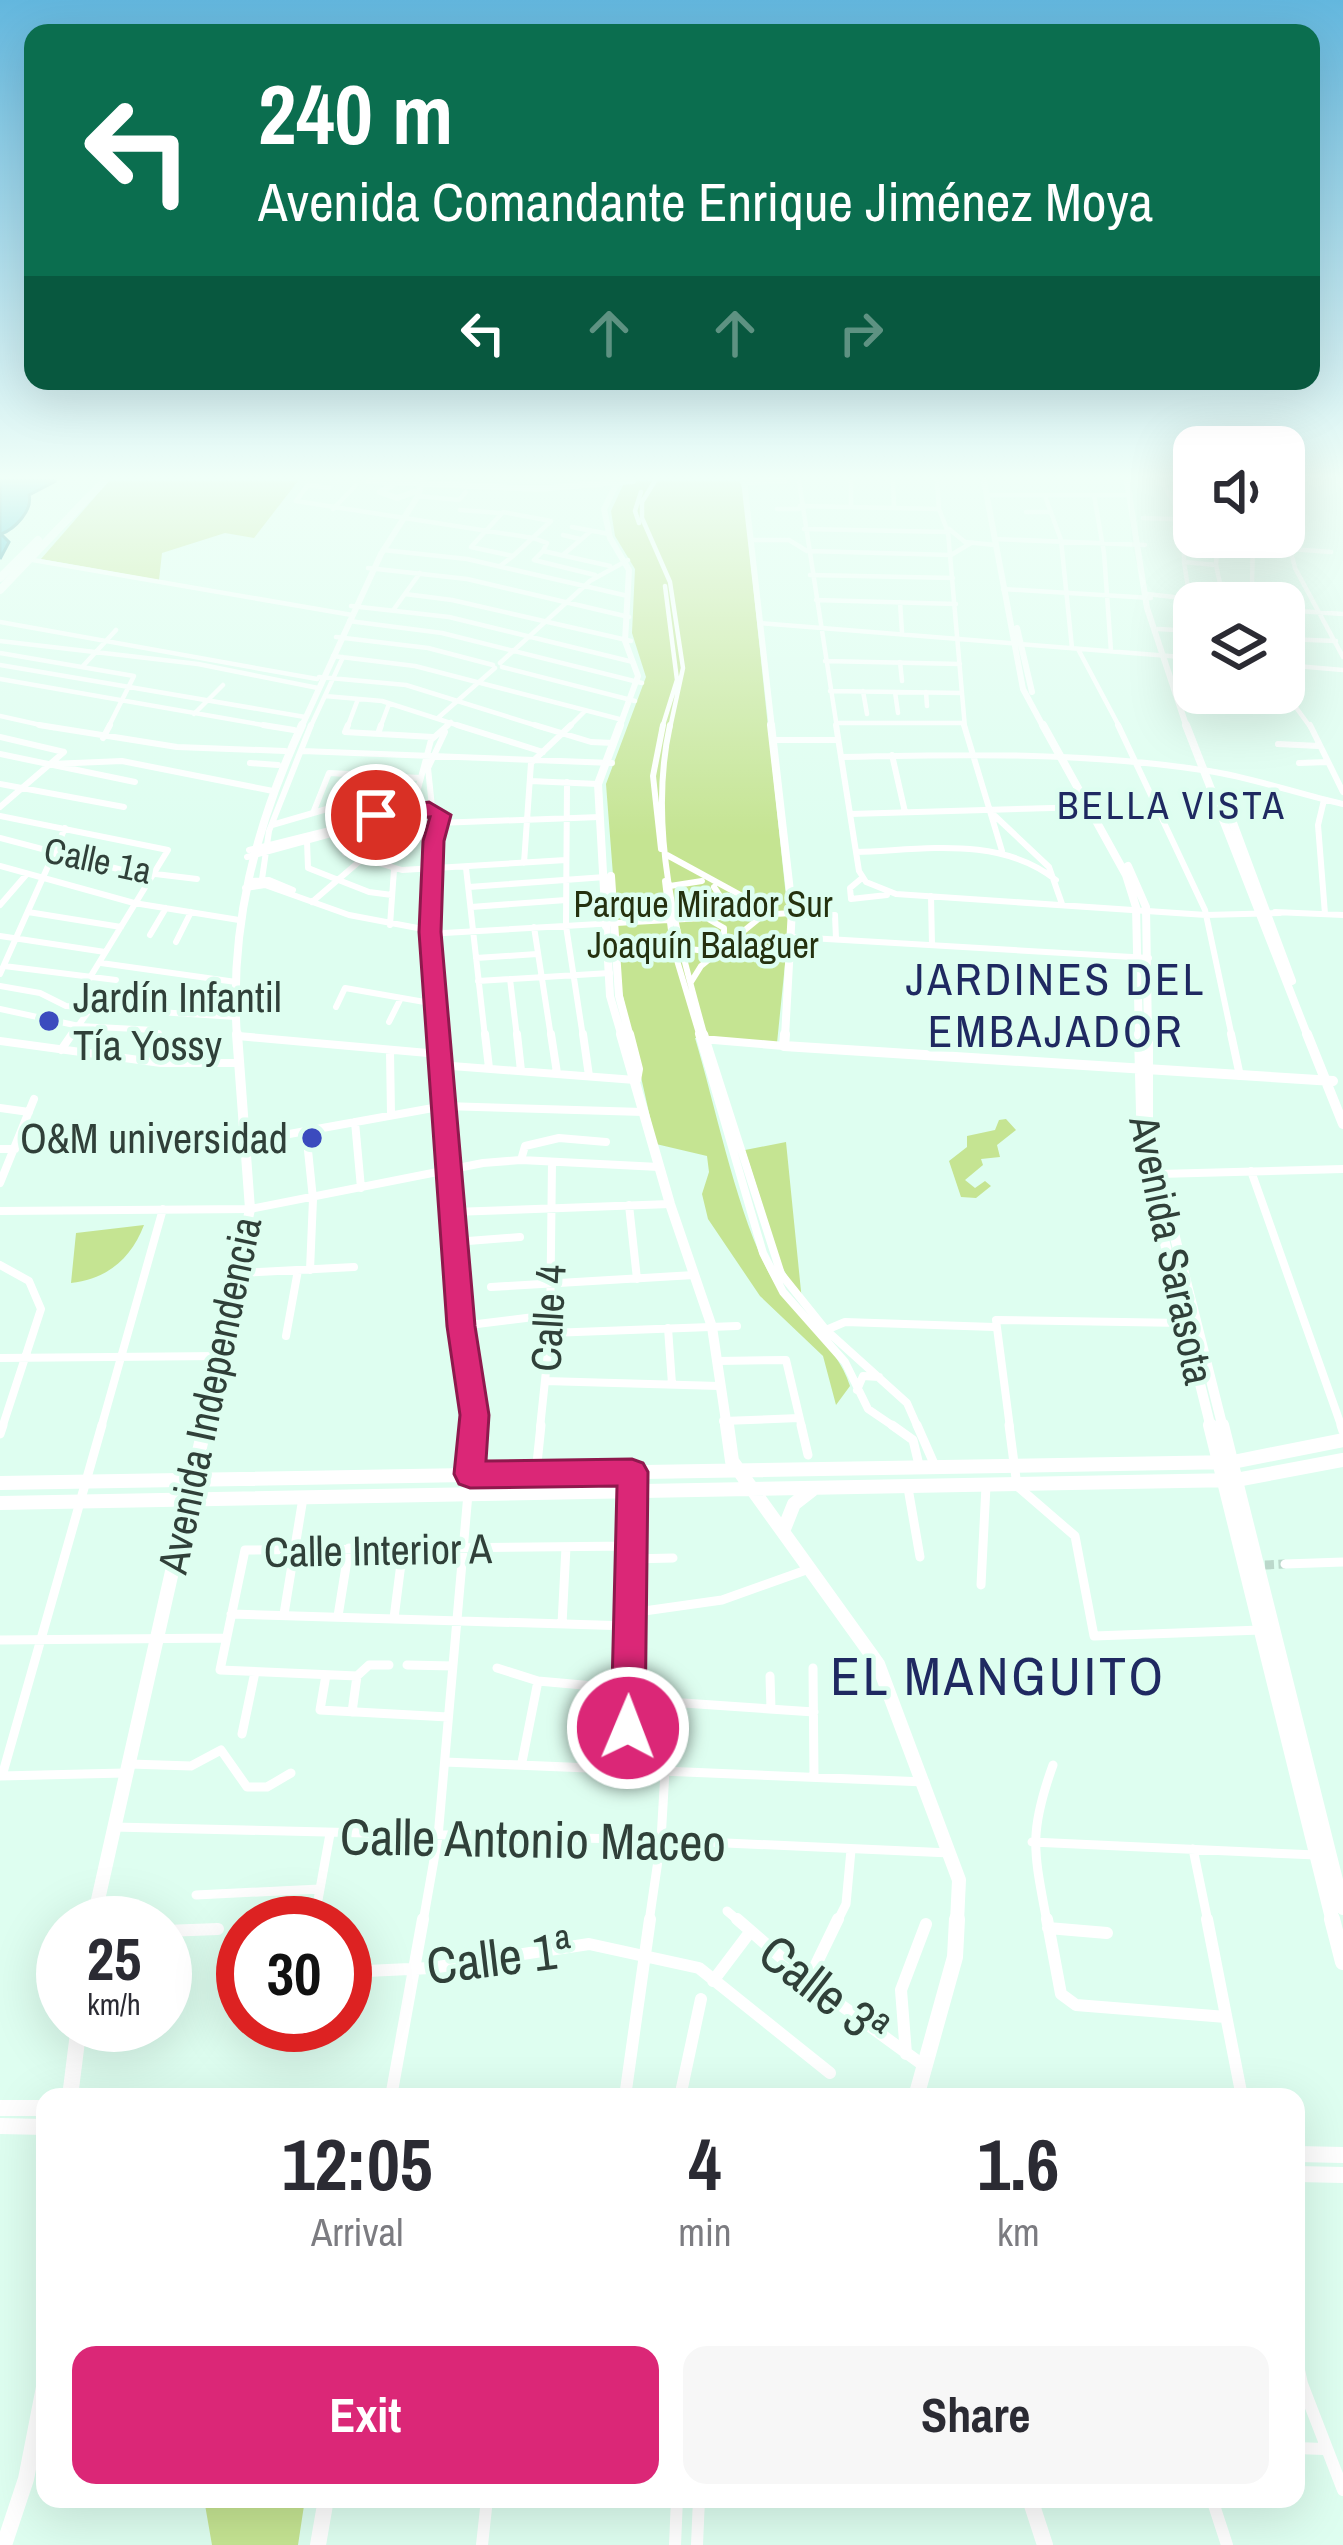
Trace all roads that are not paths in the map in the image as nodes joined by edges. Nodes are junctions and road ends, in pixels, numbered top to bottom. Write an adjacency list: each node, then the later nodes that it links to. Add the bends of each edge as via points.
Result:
1 (277, 600): 25 (street)
2 (357, 600): 25 (main road, Avenida Independencia)
3 (401, 600): 23 (street)
4 (439, 600): 21 (street)
5 (556, 600): 19 (street)
6 (569, 600): 19 (street)
7 (628, 600): 28 (main road)
8 (630, 600): 28 (main road)
9 (669, 600): 30 (street)
10 (758, 600): 33 (main road)
11 (956, 600): 22 (street)
12 (1008, 600): 47 (main road, Avenida Sarasota)
13 (1065, 600): 48 (street)
14 (1106, 600): 50 (street)
15 (1149, 600): 35 (main road)
16 (1149, 600): 54 (main road)
17 (1311, 600): 26 (street)
18 (816, 601): 20 (street); 34 (street)
19 (567, 602): 28 (street); 32 (street)
20 (900, 602): 22 (street); 38 (street)
21 (462, 603): 29 (street); 32 (street)
22 (956, 604): 41 (street)
23 (393, 610): 25 (street); 29 (street)
24 (1305, 611): 26 (street)
25 (351, 612): 40 (main road, Avenida Independencia); 49 (street)
26 (1317, 612): 27 (street); 45 (street)
27 (1343, 614)
28 (627, 616): 44 (main road)
29 (449, 617): 39 (street)
30 (673, 617): 173 (street, via 682,679 660,772); 193 (street, via 677,680 653,776)
31 (0, 622): 46 (street)
32 (545, 622): 39 (street); 44 (street)
33 (760, 622): 34 (street); 113 (main road)
34 (820, 626): 38 (street); 58 (street)
35 (1158, 628): 36 (street); 54 (main road)
36 (1173, 628)
37 (116, 630): 46 (street)
38 (902, 633): 41 (street)
39 (528, 637): 49 (street); 59 (street)
40 (339, 638): 53 (main road, Avenida Independencia); 65 (street)
41 (958, 638): 47 (street); 62 (street)
42 (1305, 640): 45 (street)
43 (0, 641): 51 (street)
44 (628, 641): 59 (main road); 74 (main road)
45 (1336, 641): 56 (street)
46 (103, 642): 51 (street); 57 (street)
47 (1016, 644): 48 (street); 123 (main road, Avenida Sarasota, via 1023,689)
48 (1075, 649): 50 (street); 131 (street)
49 (514, 651): 65 (street); 74 (street)
50 (1111, 651): 54 (street)
51 (95, 652): 64 (street); 67 (street)
52 (0, 653): 64 (street)
53 (335, 654): 61 (street); 70 (street); 72 (main road, Avenida Independencia)
54 (1166, 656): 55 (street); 134 (main road)
55 (1173, 656)
56 (1343, 657)
57 (220, 660): 67 (street); 72 (street)
58 (826, 661): 60 (street); 80 (street)
59 (633, 662): 74 (main road)
60 (900, 662): 62 (street); 73 (street)
61 (396, 664): 75 (street); 76 (street)
62 (960, 664): 85 (street)
63 (0, 665): 69 (street)
64 (78, 665): 69 (street); 78 (street, via 134,676)
65 (497, 666): 76 (street); 88 (street)
66 (1305, 667): 68 (street)
67 (220, 669): 72 (street)
68 (1343, 670)
69 (61, 676): 78 (street); 79 (street)
70 (334, 677): 72 (street); 75 (street); 86 (street)
71 (0, 680): 79 (street)
72 (318, 681): 101 (main road, Avenida Independencia)
73 (902, 681)
74 (640, 682): 88 (main road)
75 (384, 683): 90 (street)
76 (478, 683): 81 (street); 90 (street)
77 (223, 685): 89 (street)
78 (129, 687): 89 (street); 91 (street)
79 (46, 690): 91 (street)
80 (830, 691): 82 (street); 105 (street)
81 (512, 692): 94 (street); 95 (street)
82 (863, 692): 83 (street); 97 (street)
83 (895, 692): 84 (street); 96 (street)
84 (926, 692): 85 (street); 93 (street)
85 (962, 693): 106 (street)
86 (325, 696): 87 (street); 120 (street)
87 (358, 699): 92 (street); 108 (street, via 345,732)
88 (633, 700): 103 (main road); 133 (main road)
89 (207, 701): 99 (street); 101 (street)
90 (458, 701): 94 (street); 102 (street)
91 (121, 703): 99 (street); 112 (street)
92 (389, 704): 102 (street); 108 (street)
93 (928, 706)
94 (490, 711): 109 (street)
95 (585, 711): 103 (street); 109 (street)
96 (898, 713)
97 (867, 714)
98 (1299, 714): 117 (street)
99 (194, 715): 107 (street)
100 (0, 716): 112 (street)
101 (302, 717): 107 (main road, Avenida Independencia); 120 (main road, Avenida Independencia)
102 (438, 718): 104 (street)
103 (623, 720): 115 (main road)
104 (453, 723): 110 (street); 118 (street); 124 (street)
105 (836, 723): 106 (street); 114 (street)
106 (964, 723): 119 (street)
107 (294, 730): 120 (main road, Avenida Independencia)
108 (378, 734): 110 (street)
109 (563, 734): 115 (street); 118 (street)
110 (433, 736): 124 (street)
111 (0, 737): 130 (street, via 64,752)
112 (103, 738): 120 (street)
113 (774, 740): 114 (street); 210 (main road)
114 (838, 740): 125 (street)
115 (614, 743): 133 (main road)
116 (1278, 744): 117 (street)
117 (1321, 746): 128 (street)
118 (543, 752): 127 (street)
119 (972, 752): 122 (street); 123 (street); 153 (street)
120 (291, 753): 124 (street); 129 (street); 144 (main road, Avenida Independencia); 163 (street)
121 (0, 754): 130 (street)
122 (892, 755): 125 (street); 156 (street)
123 (1064, 756): 131 (street); 149 (main road, Avenida Sarasota); 206 (main road, Avenida Sarasota)
124 (429, 757): 127 (street); 139 (street); 151 (street)
125 (841, 757): 157 (street)
126 (97, 761): 130 (street); 135 (street); 144 (street)
127 (532, 761): 133 (street); 137 (street)
128 (1330, 762): 132 (street); 145 (street)
129 (250, 763)
130 (51, 764): 135 (street); 143 (street)
131 (1139, 764): 134 (street); 211 (street)
132 (1299, 764)
133 (609, 765): 142 (main road); 183 (main road)
134 (1210, 771): 146 (street); 212 (main road)
135 (89, 772): 138 (street)
136 (379, 775): 139 (street); 155 (street, via 370,795); 155 (street, via 329,773)
137 (530, 781): 140 (street); 160 (street)
138 (135, 782)
139 (419, 782): 150 (street); 152 (street)
140 (567, 782): 142 (street); 159 (street)
141 (0, 784): 143 (street)
142 (598, 784): 158 (main road)
143 (25, 787): 148 (street); 154 (street)
144 (270, 790): 172 (main road, Avenida Independencia)
145 (1343, 792)
146 (1324, 800): 147 (street); 213 (street, via 1318,825)
147 (1343, 804)
148 (124, 807)
149 (1088, 807): 153 (street); 206 (main road, Avenida Sarasota)
150 (418, 809): 151 (street); 152 (street); 164 (street, via 408,817)
151 (436, 810): 161 (street); 162 (street)
152 (391, 811): 166 (street)
153 (991, 811): 156 (street); 169 (street); 190 (street)
154 (0, 812): 165 (street)
155 (313, 813): 163 (street)
156 (904, 813): 157 (street)
157 (850, 814): 171 (street)
158 (600, 817): 159 (street); 183 (main road)
159 (567, 818): 160 (street); 175 (street)
160 (525, 821): 161 (street); 176 (street)
161 (464, 822): 162 (street)
162 (436, 823): 164 (street); 180 (street)
163 (272, 825): 172 (street)
164 (415, 827): 166 (street); 180 (street)
165 (65, 828): 170 (street); 181 (street, via 168,850)
166 (339, 829): 168 (street); 172 (street); 174 (street, via 343,850)
167 (0, 838): 170 (street, Calle 1a)
168 (307, 841): 172 (street); 188 (street, via 308,868)
169 (1002, 851): 171 (street); 190 (street)
170 (56, 852): 181 (street, Calle 1a); 187 (street)
171 (856, 852): 184 (street)
172 (255, 853): 186 (street); 192 (main road, Avenida Independencia)
173 (667, 855): 191 (street); 193 (street)
174 (361, 860): 179 (street); 188 (street)
175 (566, 860): 176 (street); 189 (street)
176 (524, 863): 178 (street)
177 (0, 866): 182 (street)
178 (466, 868): 180 (street); 194 (street)
179 (394, 870): 180 (street); 197 (street)
180 (429, 870): 222 (street)
181 (154, 874): 185 (street, Calle 1a); 201 (street)
182 (26, 875): 187 (street); 203 (street)
183 (607, 877): 189 (street); 217 (main road)
184 (862, 878): 196 (street); 196 (street, via 851,898)
185 (197, 879)
186 (262, 879): 192 (street); 200 (street)
187 (42, 880): 201 (street); 207 (street)
188 (338, 880): 197 (street); 200 (street)
189 (566, 880): 194 (street); 199 (street)
190 (1056, 880): 202 (street)
191 (710, 882): 193 (street); 208 (street); 215 (street, via 719,899)
192 (244, 885): 200 (street); 216 (main road, Avenida Independencia)
193 (668, 886): 232 (street)
194 (469, 887): 204 (street)
195 (169, 893): 205 (street)
196 (896, 894): 198 (street)
197 (392, 895): 218 (street)
198 (931, 896): 202 (street); 230 (street)
199 (566, 900): 204 (street); 219 (street)
200 (314, 901): 218 (street)
201 (134, 903): 205 (street); 220 (street)
202 (1062, 904): 206 (street)
203 (0, 905)
204 (471, 907): 223 (street)
205 (164, 908): 209 (street); 224 (street)
206 (1138, 909): 211 (street); 236 (main road, Avenida Sarasota)
207 (28, 912): 220 (street); 227 (street)
208 (770, 912): 210 (street); 215 (street); 231 (street)
209 (191, 913): 216 (street); 229 (street)
210 (792, 913): 226 (main road); 228 (street, via 835,915)
211 (1206, 913): 212 (street); 271 (street)
212 (1261, 914): 213 (street); 273 (main road)
213 (1325, 914): 214 (street)
214 (1343, 915)
215 (700, 916): 217 (street); 231 (street, via 724,928)
216 (239, 920): 246 (main road, Avenida Independencia)
217 (610, 922): 219 (street); 239 (main road)
218 (390, 924): 222 (street)
219 (566, 924): 221 (street); 240 (street)
220 (121, 926): 233 (street)
221 (534, 926): 223 (street); 234 (street)
222 (430, 930): 223 (street); 250 (street)
223 (473, 931): 235 (street)
224 (150, 935)
225 (0, 936): 227 (street)
226 (793, 937): 228 (street); 261 (main road)
227 (16, 938): 233 (street); 238 (street)
228 (836, 939): 230 (street)
229 (176, 942)
230 (932, 945): 236 (street)
231 (724, 946): 232 (street); 248 (street, via 692,977)
232 (676, 948): 248 (street); 258 (street)
233 (105, 952): 237 (street)
234 (537, 954): 235 (street); 241 (street)
235 (476, 958): 245 (street)
236 (1144, 958): 268 (main road, Avenida Sarasota)
237 (101, 963): 243 (street); 246 (street)
238 (1, 968): 243 (street)
239 (613, 973): 240 (street); 272 (main road, via 614,1016)
240 (573, 975): 241 (street); 270 (street)
241 (541, 977): 242 (street); 269 (street)
242 (510, 979): 245 (street); 267 (street)
243 (89, 980): 244 (street)
244 (116, 980)
245 (478, 981): 266 (street)
246 (236, 982): 254 (main road, Avenida Independencia)
247 (0, 986): 252 (street)
248 (691, 990): 258 (street)
249 (401, 998): 250 (street); 251 (street, via 345,988); 255 (street)
250 (436, 1004): 264 (street)
251 (337, 1006)
252 (91, 1008): 254 (street); 256 (street)
253 (0, 1010): 256 (street)
254 (236, 1017): 257 (main road, Avenida Independencia)
255 (389, 1022)
256 (79, 1026): 260 (street, via 154,1030); 262 (street)
257 (238, 1036): 263 (street); 265 (main road, Avenida Independencia)
258 (701, 1039): 261 (street); 284 (street)
259 (0, 1041): 262 (street)
260 (157, 1043)
261 (784, 1046): 268 (main road)
262 (62, 1050): 265 (street)
263 (390, 1051): 264 (street); 280 (street)
264 (439, 1060): 266 (street); 275 (street)
265 (240, 1063): 285 (main road, Avenida Independencia)
266 (489, 1068): 267 (street)
267 (521, 1071): 269 (street)
268 (1144, 1072): 271 (main road); 295 (main road, Avenida Sarasota); 318 (main road, Avenida Sarasota, via 1142,1151)
269 (557, 1073): 270 (street)
270 (589, 1076): 272 (street)
271 (1240, 1077): 273 (main road)
272 (636, 1080): 279 (main road)
273 (1330, 1081): 276 (main road); 282 (main road)
274 (34, 1099): 278 (street)
275 (445, 1106): 279 (street); 280 (street); 293 (street)
276 (1343, 1106)
277 (0, 1108): 278 (street)
278 (29, 1112): 287 (street)
279 (644, 1112): 291 (main road)
280 (391, 1115): 281 (street)
281 (355, 1122): 283 (street); 297 (street)
282 (1343, 1124)
283 (306, 1131): 285 (street); 298 (street)
284 (730, 1133): 324 (street, via 781,1274); 336 (street, via 772,1276 839,1352)
285 (245, 1142): 302 (main road, Avenida Independencia)
286 (606, 1142): 289 (street, via 548,1140 525,1146)
287 (15, 1148): 288 (street); 296 (street)
288 (0, 1149)
289 (521, 1160): 290 (street); 293 (street)
290 (551, 1162): 291 (street); 301 (street, Calle 4)
291 (659, 1167): 299 (main road)
292 (1343, 1169): 294 (street)
293 (450, 1171): 297 (street); 305 (street)
294 (1251, 1171): 295 (street); 342 (street)
295 (1157, 1174): 345 (main road, Avenida Sarasota)
296 (0, 1183)
297 (362, 1188): 298 (street)
298 (313, 1198): 302 (street); 311 (street)
299 (670, 1204): 300 (street); 313 (main road)
300 (629, 1205): 301 (street); 314 (street)
301 (552, 1207): 305 (street); 315 (street, Calle 4)
302 (250, 1208): 303 (street); 312 (main road, Avenida Independencia)
303 (163, 1209): 304 (street); 328 (street)
304 (0, 1211)
305 (453, 1212): 307 (street)
306 (520, 1237): 307 (street)
307 (455, 1242): 319 (street)
308 (0, 1265): 330 (street, via 22,1275 40,1300)
309 (354, 1267): 311 (street)
310 (298, 1270): 311 (street); 312 (street); 326 (street)
311 (310, 1270)
312 (240, 1273): 327 (main road, Avenida Independencia)
313 (696, 1275): 314 (street); 321 (main road)
314 (637, 1279): 315 (street)
315 (550, 1284): 316 (street); 317 (street, Calle 4)
316 (491, 1287)
317 (550, 1315): 319 (street); 325 (street, Calle 4)
318 (1184, 1323): 322 (street, via 1003,1317); 345 (main road, Avenida Sarasota)
319 (461, 1326): 352 (street, via 475,1415)
320 (737, 1326): 321 (street)
321 (712, 1327): 323 (street); 331 (main road)
322 (994, 1327): 324 (street, via 845,1322); 346 (street)
323 (668, 1328): 325 (street); 334 (street)
324 (826, 1330): 332 (street)
325 (550, 1333): 333 (street, Calle 4)
326 (286, 1336)
327 (223, 1356): 328 (street); 353 (main road, Avenida Independencia)
328 (122, 1357): 330 (street); 354 (street)
329 (0, 1358): 330 (street)
330 (28, 1358): 341 (street)
331 (717, 1361): 335 (main road); 338 (street, via 785,1359)
332 (881, 1377): 336 (street, via 861,1378); 337 (street)
333 (545, 1381): 334 (street); 351 (street, Calle 4)
334 (672, 1384): 335 (street)
335 (718, 1386): 339 (main road)
336 (857, 1393): 340 (street)
337 (907, 1403): 340 (street, via 906,1424); 348 (street)
338 (799, 1418): 339 (street); 343 (street)
339 (722, 1421): 349 (main road)
340 (882, 1421): 347 (street, via 913,1440)
341 (0, 1434)
342 (1343, 1435): 345 (main road)
343 (808, 1455)
344 (1343, 1460): 355 (main road)
345 (1227, 1462): 346 (main road); 355 (main road, Avenida Sarasota)
346 (1015, 1466): 348 (main road); 358 (street)
347 (920, 1468): 348 (main road); 349 (main road)
348 (936, 1468)
349 (736, 1471): 350 (main road); 361 (main road)
350 (632, 1472): 351 (main road); 362 (street)
351 (536, 1473): 352 (main road)
352 (470, 1474): 353 (main road); 363 (street)
353 (195, 1478): 354 (main road); 365 (main road, Avenida Independencia)
354 (86, 1480): 356 (main road); 366 (street)
355 (1230, 1480): 358 (main road); 389 (main road, Avenida Sarasota); 420 (main road, Avenida Sarasota, via 1260,1565)
356 (0, 1483)
357 (986, 1486): 358 (main road); 359 (main road); 381 (street)
358 (1017, 1486): 389 (street, via 1075,1536 1094,1636)
359 (908, 1488): 360 (main road); 376 (street)
360 (814, 1489): 361 (main road); 368 (main road, via 794,1504)
361 (752, 1490): 362 (main road); 368 (main road)
362 (632, 1492): 363 (main road); 369 (street)
363 (468, 1494): 364 (main road); 370 (street)
364 (304, 1497): 365 (main road); 372 (street)
365 (190, 1498): 366 (main road); 390 (main road, Avenida Independencia)
366 (78, 1502): 367 (main road); 392 (street)
367 (0, 1503)
368 (784, 1529): 380 (main road)
369 (631, 1546): 371 (street, Calle Interior A); 377 (street)
370 (463, 1547): 371 (street, Calle Interior A); 374 (street, Calle Interior A); 387 (street)
371 (566, 1547): 388 (street)
372 (296, 1548): 373 (street, Calle Interior A); 382 (street, Calle Interior A, via 245,1550); 383 (street)
373 (349, 1548): 374 (street, Calle Interior A); 384 (street)
374 (403, 1548): 385 (street)
375 (673, 1558): 377 (street)
376 (920, 1558)
377 (631, 1559): 386 (street)
378 (1343, 1562): 379 (street)
379 (1286, 1564)
380 (810, 1568): 386 (street, via 734,1598); 421 (main road, via 878,1664)
381 (981, 1586)
382 (231, 1613): 383 (street); 391 (street, Calle Interior A)
383 (284, 1614): 384 (street)
384 (338, 1616): 385 (street)
385 (394, 1618): 387 (street)
386 (630, 1619): 388 (street); 404 (street)
387 (456, 1620): 388 (street); 396 (street)
388 (562, 1624)
389 (1261, 1630): 420 (main road, Avenida Sarasota)
390 (158, 1637): 391 (street); 392 (street); 414 (main road, Avenida Independencia)
391 (226, 1638): 399 (street, Calle Interior A, via 220,1670)
392 (41, 1639): 393 (street); 418 (street)
393 (0, 1640)
394 (389, 1665): 401 (street, via 369,1665)
395 (407, 1665): 396 (street)
396 (452, 1666): 409 (street)
397 (497, 1668): 403 (street)
398 (812, 1668): 408 (street)
399 (255, 1672): 400 (street); 410 (street)
400 (326, 1675): 401 (street); 407 (street, via 319,1709)
401 (357, 1676): 407 (street)
402 (770, 1676): 406 (street)
403 (538, 1681): 404 (street); 412 (street)
404 (628, 1689): 405 (street); 415 (street)
405 (669, 1702): 406 (street); 416 (street)
406 (770, 1709): 408 (street)
407 (352, 1712): 409 (street)
408 (814, 1712): 419 (street)
409 (448, 1717): 411 (street)
410 (242, 1734)
411 (445, 1762): 412 (street); 424 (street)
412 (522, 1762): 415 (street)
413 (1053, 1766): 426 (street)
414 (128, 1768): 417 (street, via 183,1768 221,1750 247,1787 267,1787); 418 (street); 422 (main road, Avenida Independencia)
415 (627, 1768): 416 (street)
416 (667, 1770): 419 (street); 425 (street)
417 (291, 1773)
418 (1, 1776)
419 (814, 1777): 421 (street)
420 (1305, 1780): 430 (main road, Avenida Sarasota)
421 (926, 1782): 429 (main road)
422 (114, 1827): 423 (street, Calle Antonio Maceo); 433 (main road, Avenida Independencia)
423 (330, 1834): 424 (street, Calle Antonio Maceo); 431 (street)
424 (438, 1837): 425 (street, Calle Antonio Maceo); 443 (street)
425 (661, 1840): 428 (street, Calle Antonio Maceo); 441 (street)
426 (1032, 1842): 427 (street); 438 (street)
427 (1193, 1849): 430 (street); 448 (street)
428 (851, 1850): 429 (street, Calle Antonio Maceo); 446 (street, via 846,1904)
429 (952, 1853): 451 (main road, via 960,1932)
430 (1323, 1855): 435 (main road, Avenida Sarasota); 442 (main road, Avenida Sarasota)
431 (320, 1889): 432 (street); 434 (street)
432 (196, 1895)
433 (99, 1896)
434 (319, 1896)
435 (1343, 1908)
436 (727, 1911): 439 (street, Calle 3ª)
437 (926, 1924): 450 (street, via 902,1990)
438 (1048, 1928): 440 (street); 448 (street, via 1066,2000)
439 (750, 1932): 445 (street); 446 (street, Calle 3ª)
440 (1107, 1933)
441 (645, 1957): 443 (street, Calle 1ª, via 583,1943); 445 (street, Calle 1ª, via 697,1968); 455 (street)
442 (1343, 1962)
443 (415, 1969): 444 (street, Calle 1ª); 454 (street)
444 (372, 1971)
445 (713, 1981): 452 (street, Calle 1ª)
446 (808, 1981): 450 (street, Calle 3ª)
447 (701, 1999): 456 (street)
448 (1226, 2017): 458 (street)
449 (76, 2052): 453 (main road)
450 (907, 2055): 451 (street, Calle 3ª)
451 (925, 2066): 457 (main road)
452 (830, 2073)
453 (71, 2088)
454 (393, 2088)
455 (626, 2088)
456 (682, 2088)
457 (919, 2088)
458 (1240, 2088)
459 (0, 2108): 460 (main road)
460 (36, 2108)
461 (0, 2126): 462 (main road)
462 (36, 2127)
463 (1305, 2154): 464 (main road)
464 (1343, 2155)
465 (1305, 2174): 466 (main road)
466 (1343, 2175)
467 (1305, 2385): 470 (street)
468 (36, 2428): 478 (main road)
469 (1305, 2448): 470 (street)
470 (1325, 2449): 471 (street)
471 (1343, 2490)
472 (325, 2508): 479 (main road)
473 (486, 2508): 480 (street)
474 (677, 2508): 481 (street)
475 (699, 2508): 482 (street)
476 (1038, 2508): 483 (main road)
477 (1215, 2508): 484 (street)
478 (4, 2545)
479 (319, 2545)
480 (482, 2545)
481 (675, 2545)
482 (697, 2545)
483 (1045, 2545)
484 (1227, 2545)

